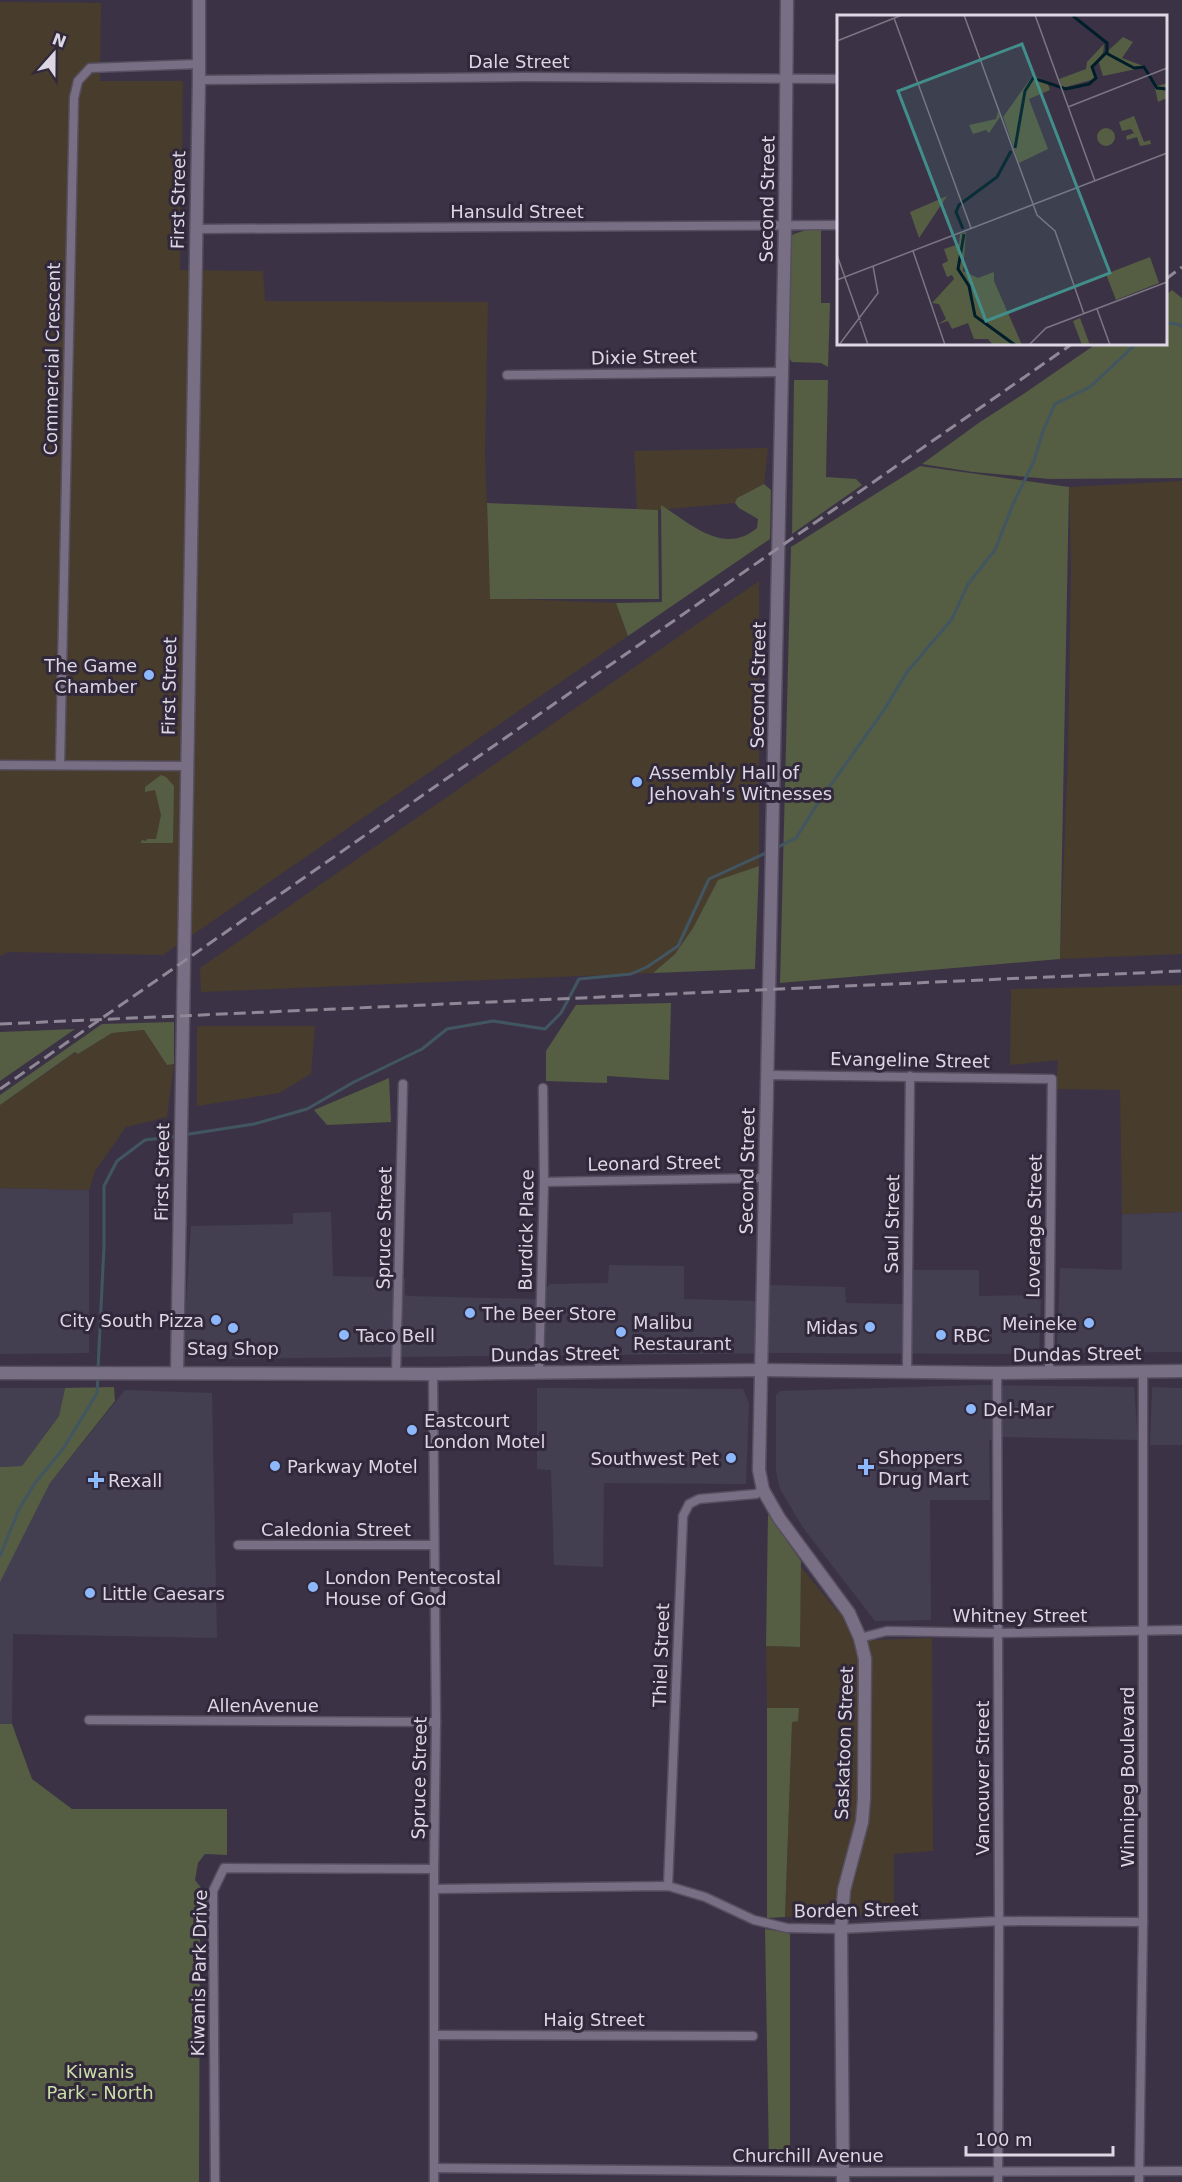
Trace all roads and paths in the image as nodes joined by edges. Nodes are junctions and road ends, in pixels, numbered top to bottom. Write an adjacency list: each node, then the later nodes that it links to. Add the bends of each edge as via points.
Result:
1 (199, 0): 3 (street, First Street)
2 (787, 0): 4 (street, Second Street)
3 (199, 64): 6 (street, First Street); 13 (street, Commercial Crescent, via 90,68 78,81 74,98)
4 (786, 78): 5 (street, Dale Street); 6 (street, Dale Street); 8 (street, Second Street)
5 (837, 79)
6 (199, 80): 9 (street, First Street)
7 (837, 225): 8 (street, Hansuld Street)
8 (785, 226): 9 (street, Hansuld Street); 10 (street, Second Street)
9 (195, 229): 14 (street, First Street)
10 (781, 372): 11 (street, Dixie Street); 15 (street, Second Street)
11 (507, 375)
12 (0, 765): 13 (street)
13 (60, 765): 14 (street)
14 (185, 766): 24 (street, First Street)
15 (768, 1075): 16 (street, Evangeline Street); 20 (street, Second Street)
16 (910, 1076): 17 (street, Evangeline Street); 26 (street, Saul Street)
17 (1052, 1078): 30 (street, Loverage Street)
18 (403, 1084): 31 (street, Spruce Street)
19 (543, 1088): 21 (street, Burdick Place)
20 (765, 1178): 21 (street, Leonard Street); 22 (street, Second Street)
21 (544, 1182): 25 (street, Burdick Place)
22 (762, 1370): 25 (street, Dundas Street); 26 (street, Dundas Street); 33 (street, Saskatoon Street, via 759,1470)
23 (1182, 1371): 27 (street, Dundas Street)
24 (177, 1372): 28 (street, Dundas Street); 31 (street, Dundas Street)
25 (539, 1372): 32 (street, Dundas Street)
26 (907, 1372): 29 (street, Dundas Street)
27 (1143, 1372): 30 (street, Dundas Street); 36 (street, Winnipeg Boulevard)
28 (0, 1373)
29 (997, 1373): 30 (street, Dundas Street); 38 (street, Vancouver Street)
30 (1049, 1373)
31 (396, 1374): 32 (street, Dundas Street)
32 (433, 1374): 35 (street, Spruce Street)
33 (763, 1490): 39 (street, Saskatoon Street, via 779,1518 849,1612); 43 (street, Thiel Street, via 699,1499 689,1504 683,1516)
34 (238, 1545): 35 (street, Caledonia Street)
35 (434, 1545): 41 (street, Spruce Street)
36 (1144, 1630): 37 (street, Whitney Street); 38 (street, Whitney Street); 46 (street, Winnipeg Boulevard)
37 (1182, 1630)
38 (999, 1633): 39 (street, Whitney Street, via 887,1631); 45 (street, Vancouver Street)
39 (860, 1638): 47 (street, Saskatoon Street, via 865,1659 864,1799 844,1890)
40 (89, 1720): 41 (street, AllenAvenue)
41 (436, 1722): 42 (street, Spruce Street)
42 (434, 1869): 44 (street, Spruce Street); 55 (street, Kiwanis Park Drive, via 224,1868 213,1892)
43 (668, 1886): 44 (street, Borden Street); 47 (street, Borden Street, via 705,1897 754,1920 787,1928)
44 (434, 1889): 48 (street, Spruce Street)
45 (999, 1921): 46 (street, Borden Street); 47 (street, Borden Street); 52 (street, Vancouver Street)
46 (1143, 1922): 51 (street, Winnipeg Boulevard)
47 (841, 1929): 54 (street, Saskatoon Street)
48 (435, 2035): 49 (street, Haig Street); 50 (street, Spruce Street)
49 (753, 2036)
50 (434, 2168): 54 (street, Churchill Avenue); 56 (street, Spruce Street)
51 (1139, 2170): 52 (street, Churchill Avenue); 53 (street, Churchill Avenue); 58 (street, Winnipeg Boulevard)
52 (998, 2171): 54 (street, Churchill Avenue); 57 (street, Vancouver Street)
53 (1182, 2171)
54 (843, 2177)
55 (215, 2182)
56 (434, 2182)
57 (998, 2182)
58 (1139, 2182)

